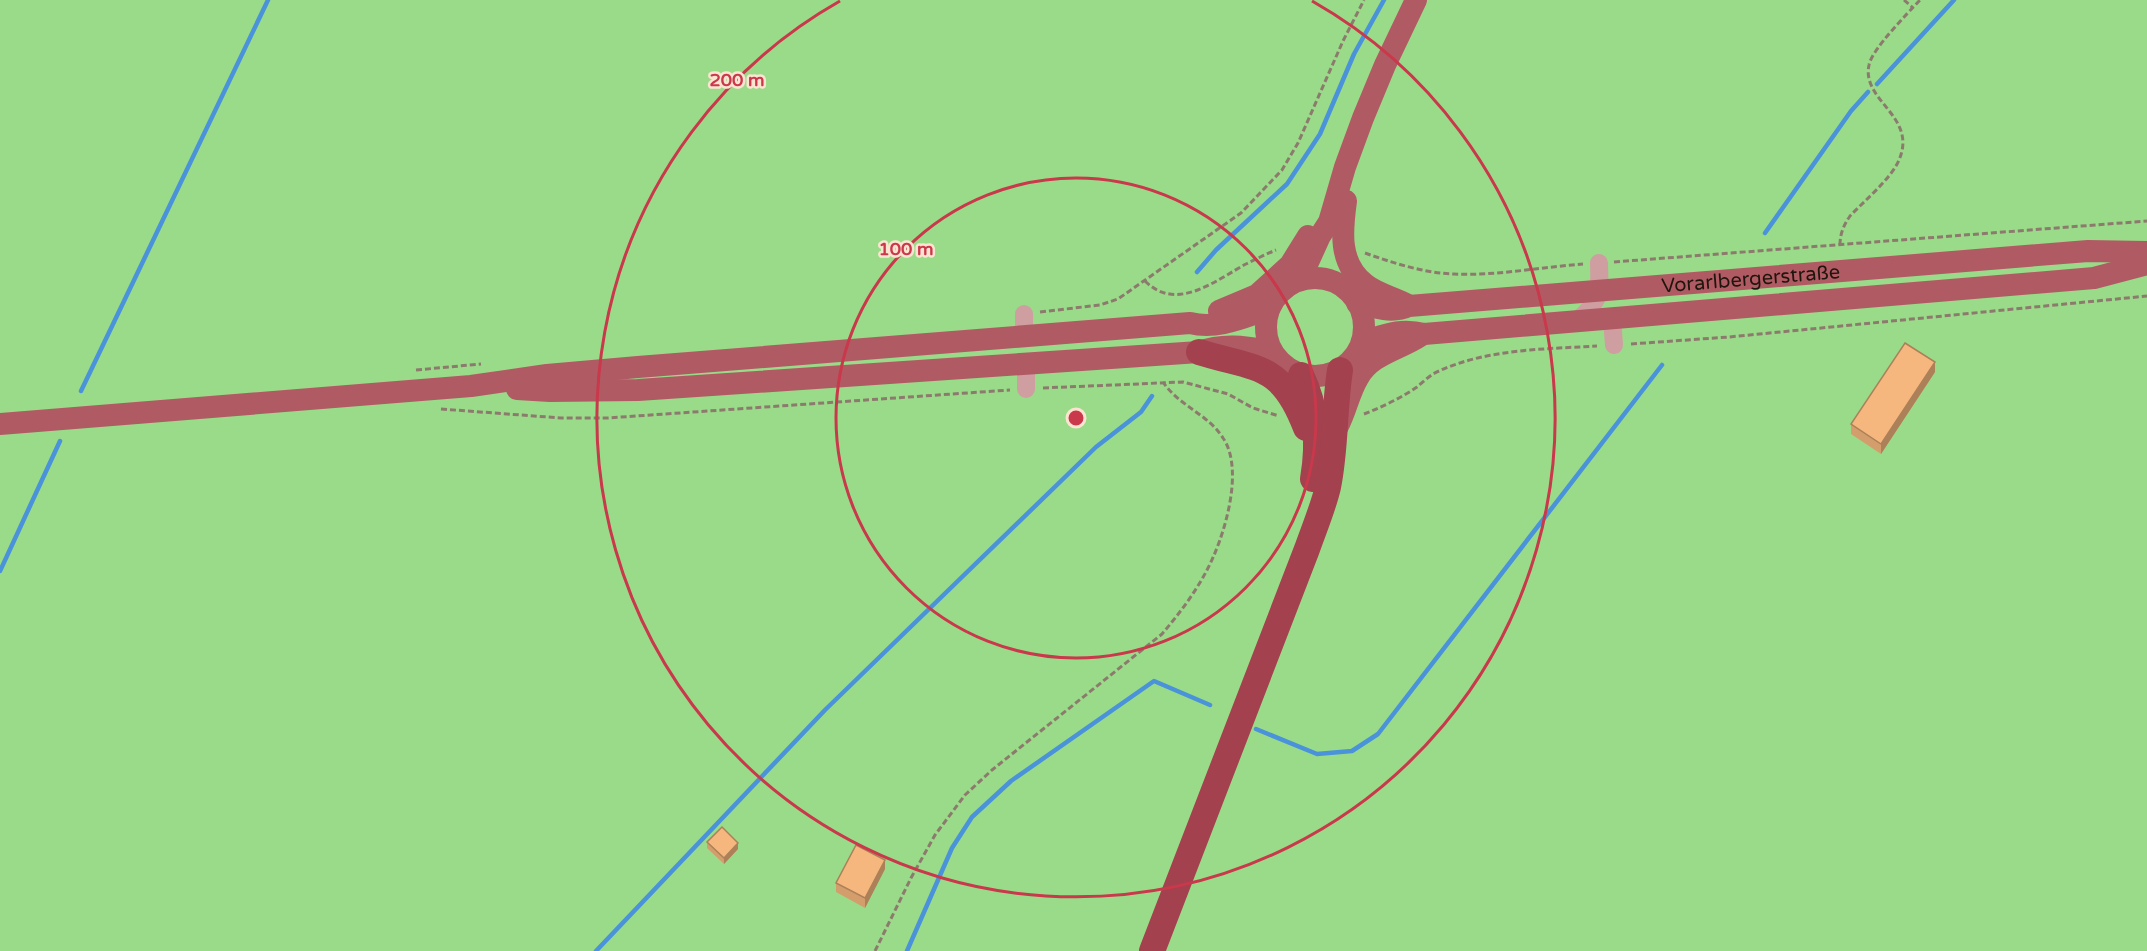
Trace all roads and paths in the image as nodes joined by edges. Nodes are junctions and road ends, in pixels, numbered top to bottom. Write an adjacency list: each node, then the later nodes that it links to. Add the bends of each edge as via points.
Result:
1 (1364, 0): 10 (path, via 1299,143 1282,170 1241,213 1145,281 1151,288 1170,294 1194,292)
2 (1416, 0): 6 (main road, via 1385,65)
3 (1904, 0): 5 (path)
4 (1920, 0): 5 (path)
5 (1913, 8): 9 (path, via 1869,64 1869,80 1901,127 1899,161 1847,221)
6 (1345, 167): 8 (main road); 20 (main road, via 1347,197 1342,238 1347,261 1365,284); 24 (main road, via 1329,182 1308,235 1290,265 1257,295)
7 (2147, 220): 9 (path)
8 (1329, 222): 15 (main road); 16 (main road, via 1330,263)
9 (1840, 245): 13 (path)
10 (1283, 248)
11 (2147, 252): 17 (main road, Vorarlbergerstraße, via 2088,251)
12 (1364, 253): 13 (path, via 1453,274)
13 (1599, 263): 17 (lane)
14 (2147, 264): 22 (main road, Vorarlbergerstraße, via 2094,278)
15 (1300, 280): 16 (main road, via 1321,278); 21 (main road, via 1287,286)
16 (1341, 285): 19 (main road)
17 (1600, 290): 20 (main road, Vorarlbergerstraße); 23 (lane, via 1593,307)
18 (2147, 296): 28 (path)
19 (1357, 303): 20 (main road, Vorarlbergerstraße, via 1387,310); 27 (main road, via 1365,324)
20 (1409, 306)
21 (1269, 309): 24 (main road, via 1224,324); 29 (main road, via 1266,339)
22 (1612, 318): 23 (main road, Vorarlbergerstraße); 28 (lane)
23 (1577, 321): 26 (main road, Vorarlbergerstraße)
24 (1190, 323): 25 (main road)
25 (1097, 331): 31 (main road, via 1079,346 1036,350); 35 (main road, via 1024,325)
26 (1424, 334): 27 (main road, Vorarlbergerstraße, via 1401,331); 41 (main road, via 1365,368)
27 (1362, 342): 32 (main road)
28 (1614, 345): 38 (path, via 1474,358 1436,372 1380,408)
29 (1271, 351): 30 (main road, via 1215,346); 33 (main road, via 1287,368)
30 (1199, 352): 31 (main road); 42 (highway, via 1252,365 1280,382 1305,424)
31 (1026, 363): 35 (main road, via 638,390 550,391); 36 (lane)
32 (1340, 370): 33 (main road, via 1314,377); 41 (highway)
33 (1301, 375): 42 (highway, via 1314,414)
34 (1163, 382): 36 (path); 39 (path, via 1202,386); 43 (path, via 1171,393 1216,428 1230,452 1230,498 1207,570 1162,634 965,795 930,843)
35 (471, 386): 40 (main road)
36 (1026, 389): 37 (path, via 608,418)
37 (434, 408)
38 (1360, 415)
39 (1288, 419)
40 (0, 424)
41 (1335, 430): 45 (highway, via 1327,489 1307,549)
42 (1316, 464): 44 (highway, via 1278,583)
43 (875, 951)
44 (1134, 951)
45 (1152, 951)

